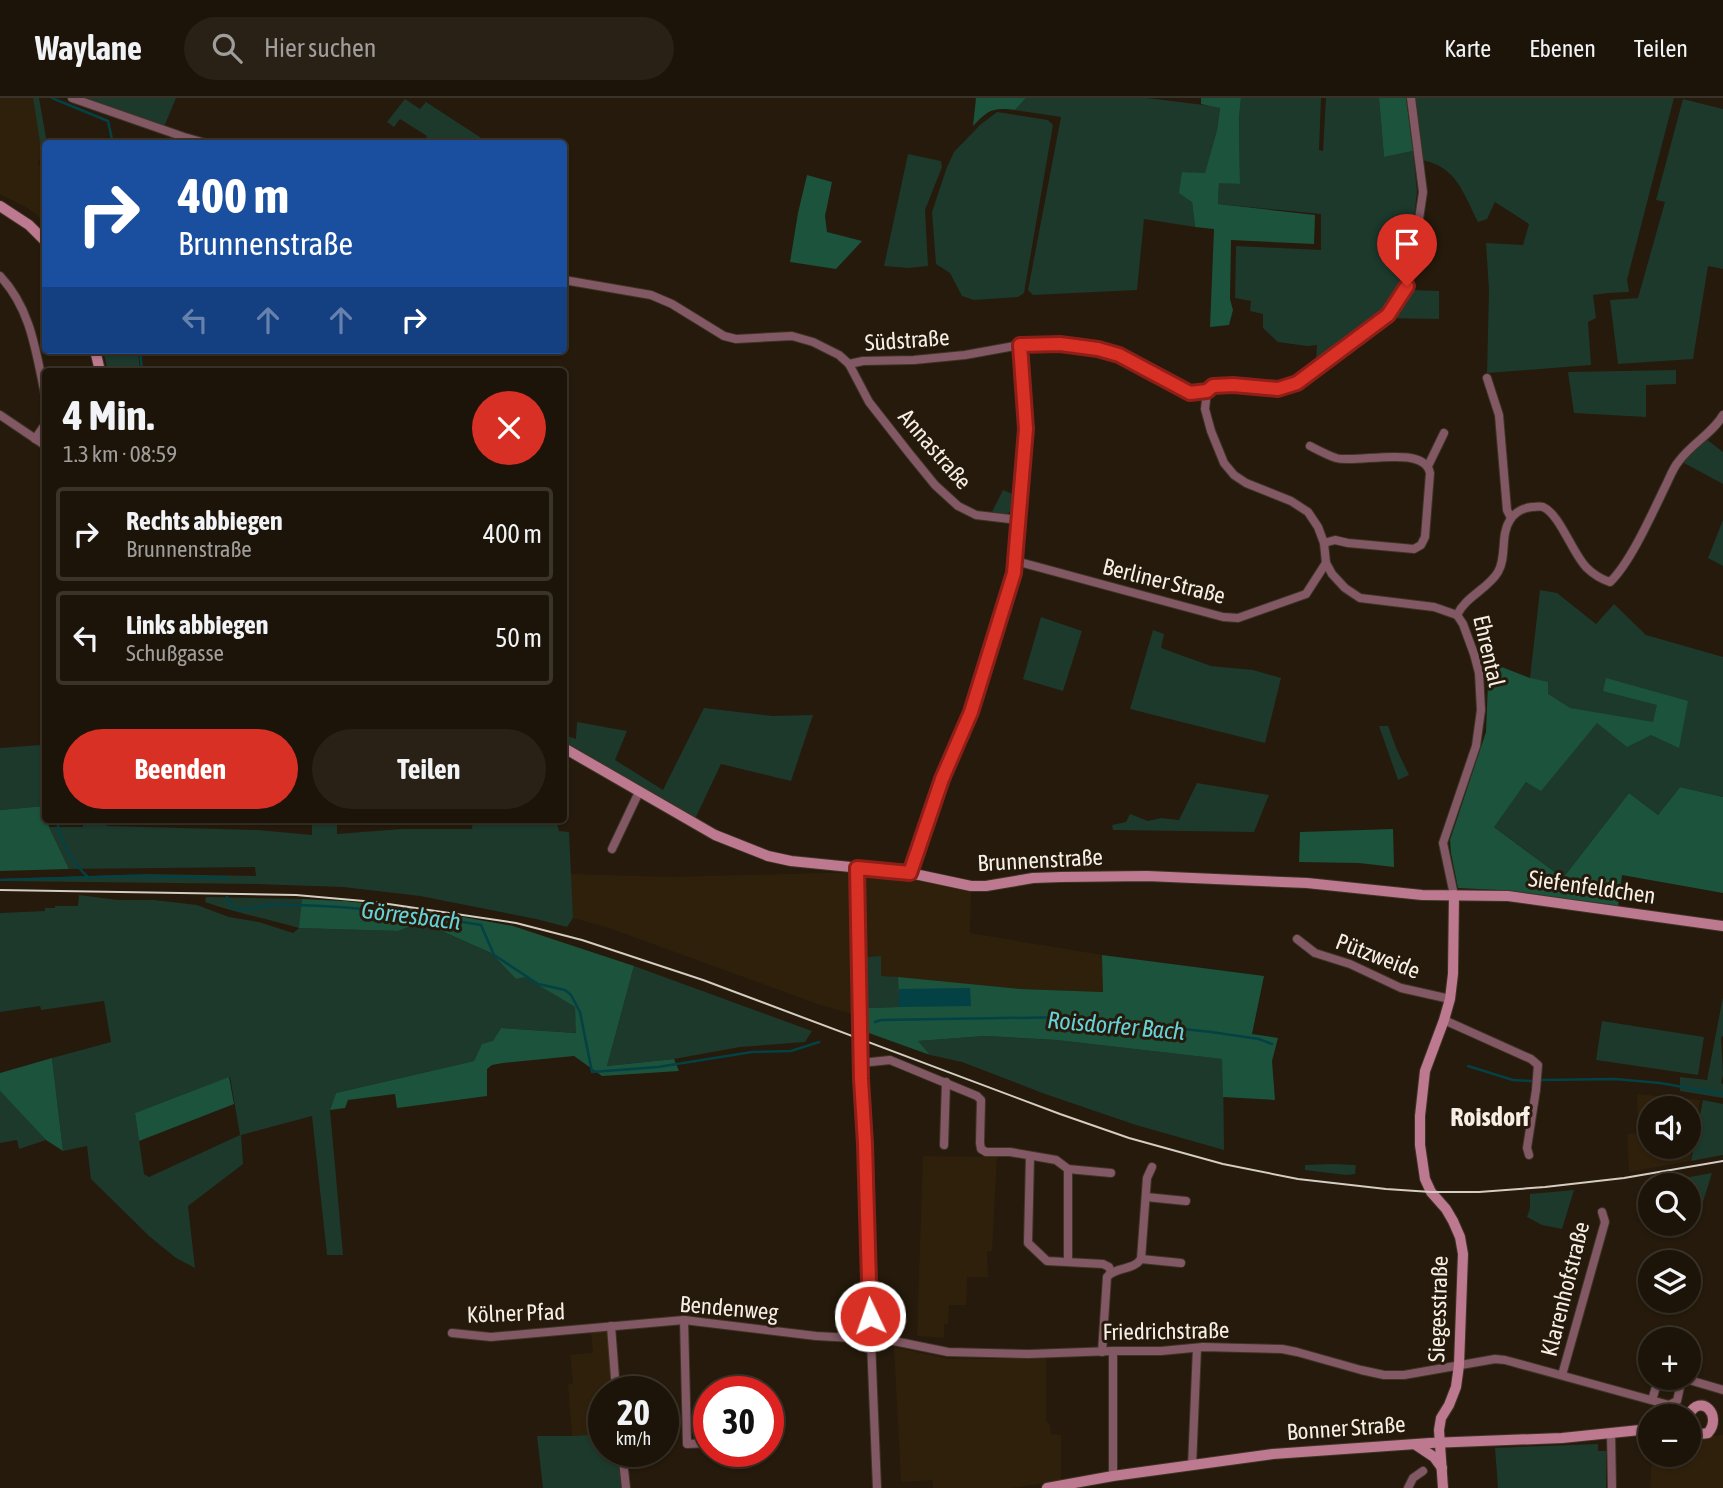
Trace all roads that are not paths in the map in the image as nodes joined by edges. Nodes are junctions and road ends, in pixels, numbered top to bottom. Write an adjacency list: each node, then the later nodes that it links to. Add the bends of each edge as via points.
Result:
1 (72, 98): 3 (street)
2 (1411, 98): 12 (street, via 1423,192 1412,266 1400,299 1388,315 1297,383 1278,389 1213,386)
3 (195, 140)
4 (0, 206): 5 (street)
5 (42, 238)
6 (0, 276): 11 (street, via 25,314)
7 (567, 280): 9 (street, Südstraße, via 648,294 672,303 723,336 792,336 813,342)
8 (1020, 345): 9 (street, Südstraße, via 965,355); 13 (street, Südstraße, via 1098,349 1119,355); 24 (street, via 1026,429)
9 (849, 364): 24 (street, Annastraße, via 869,402 935,485 976,515)
10 (1487, 378): 23 (street, via 1499,415)
11 (42, 382)
12 (1207, 391): 13 (street); 14 (street)
13 (1190, 393): 14 (street, Südstraße)
14 (1205, 409): 25 (street, via 1224,463 1234,475 1308,512)
15 (0, 415): 19 (street)
16 (1723, 415): 23 (street, via 1676,464 1628,559 1610,582 1585,567 1546,509 1523,509)
17 (42, 429): 19 (street)
18 (1444, 433): 22 (street)
19 (35, 439): 20 (street)
20 (42, 443)
21 (1310, 446): 22 (street, via 1337,458 1415,458)
22 (1428, 467): 25 (street, via 1421,545)
23 (1511, 518): 28 (street, Ehrental, via 1500,568)
24 (1019, 520): 26 (street)
25 (1324, 543): 27 (street)
26 (1016, 561): 27 (street, Berliner Straße, via 1223,618 1238,618 1306,594); 33 (street, via 971,712)
27 (1326, 563): 28 (street, via 1332,575 1360,598 1434,607)
28 (1457, 615): 34 (street, Ehrental, via 1479,673 1481,710 1476,746 1443,843)
29 (568, 750): 30 (street, Brunnenstraße)
30 (639, 792): 31 (street); 32 (street, Brunnenstraße, via 715,835 768,856)
31 (612, 849)
32 (857, 868): 33 (street, Brunnenstraße); 39 (street)
33 (910, 873): 34 (street, Brunnenstraße, via 971,886 1033,878 1147,876)
34 (1454, 895): 35 (street, Siefenfeldchen, via 1508,896); 37 (street, Siegesstraße)
35 (1723, 926)
36 (1297, 939): 37 (street, Pützweide, via 1315,953 1401,988)
37 (1450, 999): 38 (street, Siegesstraße)
38 (1444, 1020): 42 (street, via 1538,1065); 62 (street, Siegesstraße, via 1425,1071 1420,1145 1429,1187 1460,1237)
39 (861, 1063): 40 (street, via 890,1060); 58 (street)
40 (946, 1082): 41 (street); 43 (street, via 981,1100 981,1149)
41 (944, 1145)
42 (1529, 1155)
43 (1030, 1156): 45 (street, via 1056,1160); 51 (street, via 1028,1244 1047,1261)
44 (1152, 1167): 47 (street)
45 (1068, 1169): 46 (street); 51 (street)
46 (1111, 1173)
47 (1146, 1197): 48 (street); 50 (street)
48 (1186, 1201)
49 (1602, 1212): 63 (street, Klarenhofstraße, via 1605,1222)
50 (1140, 1259): 52 (street); 53 (street, via 1136,1265)
51 (1068, 1262): 53 (street, via 1103,1264)
52 (1181, 1263)
53 (1111, 1272): 61 (street)
54 (684, 1321): 55 (street, Bendenweg); 58 (street, Bendenweg); 77 (street, via 687,1444)
55 (611, 1326): 56 (street, Bendenweg); 64 (street)
56 (582, 1329): 57 (street, Kölner Pfad, via 491,1337)
57 (452, 1333)
58 (872, 1339): 61 (street, Friedrichstraße, via 948,1352); 86 (street)
59 (1197, 1348): 60 (street, Friedrichstraße); 62 (street, Friedrichstraße, via 1289,1350 1384,1375); 79 (street)
60 (1113, 1351): 61 (street, Friedrichstraße); 83 (street)
61 (1102, 1352)
62 (1459, 1365): 63 (street, Friedrichstraße, via 1495,1359); 76 (street, Siegesstraße, via 1456,1387 1441,1418)
63 (1562, 1375): 69 (street, Friedrichstraße)
64 (615, 1376)
65 (1701, 1384): 68 (street)
66 (1655, 1390): 69 (street)
67 (1678, 1390): 69 (street, Friedrichstraße, via 1677,1401 1669,1405)
68 (1723, 1390)
69 (1652, 1400)
70 (1701, 1405): 71 (street)
71 (1719, 1414): 72 (street)
72 (1719, 1425): 75 (street)
73 (1638, 1430): 74 (street, Bonner Straße)
74 (1611, 1433): 76 (street, Bonner Straße); 90 (street)
75 (1701, 1434)
76 (1441, 1443): 78 (street, Bonner Straße); 81 (street, Siegesstraße)
77 (693, 1444)
78 (1416, 1445): 79 (street, Bonner Straße, via 1273,1454); 81 (street)
79 (1192, 1466): 83 (street, Bonner Straße)
80 (624, 1467): 85 (street)
81 (1442, 1468): 89 (street, Siegesstraße)
82 (1423, 1471): 88 (street)
83 (1113, 1476): 84 (street, Bonner Straße)
84 (1076, 1485): 87 (street, Bonner Straße)
85 (626, 1488)
86 (877, 1488)
87 (1047, 1488)
88 (1408, 1488)
89 (1443, 1488)
90 (1612, 1488)

